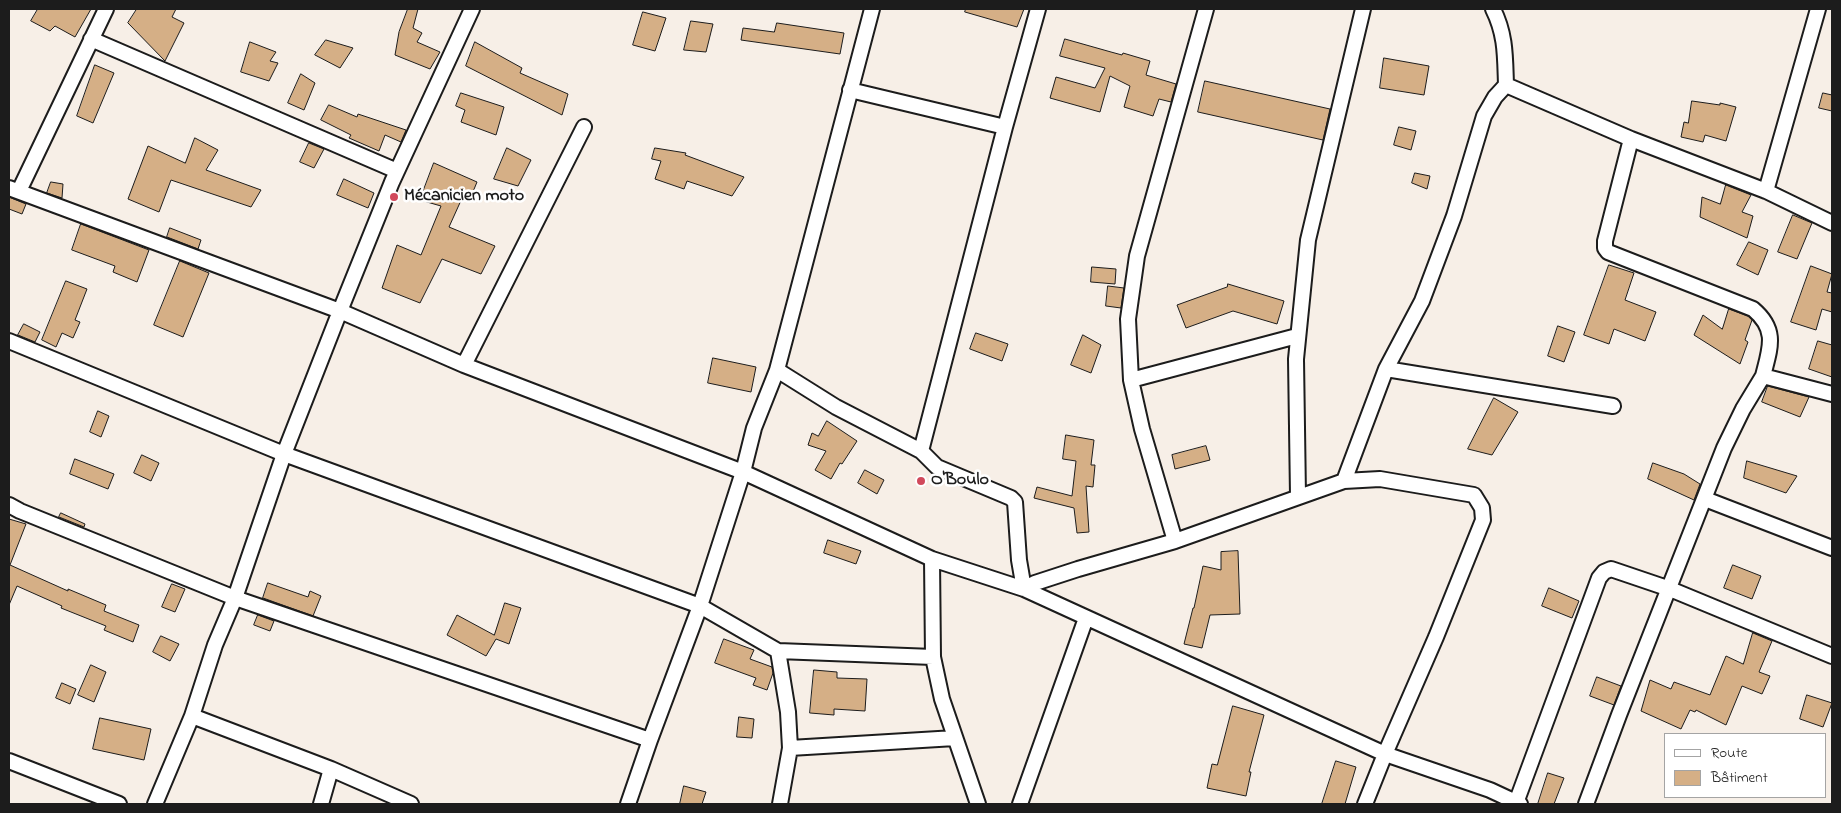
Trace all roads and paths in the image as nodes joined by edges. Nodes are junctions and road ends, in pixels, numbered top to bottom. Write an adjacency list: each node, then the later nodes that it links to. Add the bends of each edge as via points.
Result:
1 (106, 9): 9 (street)
2 (472, 9): 15 (street)
3 (872, 9): 11 (street)
4 (1038, 9): 13 (street)
5 (1206, 9): 26 (street, via 1137,256 1128,319)
6 (1363, 9): 20 (street, via 1308,240)
7 (1493, 9): 10 (street, via 1501,25 1505,46)
8 (1818, 9): 17 (street)
9 (92, 39): 15 (street); 16 (street)
10 (1506, 85): 14 (street); 23 (street, via 1484,116 1454,216 1422,301)
11 (850, 90): 13 (street); 24 (street)
12 (584, 127): 22 (street)
13 (1004, 127): 29 (street)
14 (1631, 139): 17 (street); 25 (street, via 1605,248 1608,252 1753,309 1768,325 1770,345)
15 (397, 171): 19 (street)
16 (14, 190): 19 (street)
17 (1766, 191): 18 (street)
18 (1832, 223)
19 (340, 312): 22 (street); 30 (street)
20 (1297, 336): 26 (street); 33 (street)
21 (9, 341): 30 (street)
22 (464, 365): 31 (street)
23 (1386, 369): 28 (street); 32 (street)
24 (777, 370): 29 (street, via 836,407); 31 (street, via 754,428)
25 (1763, 376): 27 (street); 34 (street, via 1724,448)
26 (1131, 380): 36 (street)
27 (1832, 394)
28 (1613, 406)
29 (921, 451): 40 (street, via 937,468 1015,502)
30 (284, 454): 41 (street); 42 (street)
31 (743, 472): 38 (street); 42 (street)
32 (1344, 481): 33 (street); 51 (street, via 1380,479 1474,495 1482,508 1483,520)
33 (1298, 496): 36 (street)
34 (1705, 499): 37 (street); 39 (street)
35 (9, 505): 41 (street)
36 (1175, 541): 40 (street, via 1078,569 1035,583)
37 (1832, 548)
38 (932, 559): 40 (street); 46 (street)
39 (1670, 589): 45 (street); 63 (street, via 1610,569 1599,578); 64 (street)
40 (1024, 590): 43 (street)
41 (235, 598): 47 (street, via 215,645); 49 (street)
42 (700, 606): 44 (street); 49 (street)
43 (1086, 618): 51 (street); 61 (street)
44 (778, 651): 46 (street); 50 (street)
45 (1832, 656)
46 (933, 657): 48 (street)
47 (192, 716): 53 (street); 55 (street)
48 (955, 738): 50 (street); 60 (street)
49 (650, 740): 58 (street)
50 (790, 748): 59 (street)
51 (1384, 754): 62 (street); 63 (street, via 1490,790)
52 (9, 761): 54 (street)
53 (331, 770): 56 (street); 57 (street)
54 (119, 804)
55 (155, 804)
56 (321, 804)
57 (411, 804)
58 (628, 804)
59 (780, 804)
60 (978, 804)
61 (1020, 804)
62 (1365, 804)
63 (1518, 804)
64 (1586, 804)

